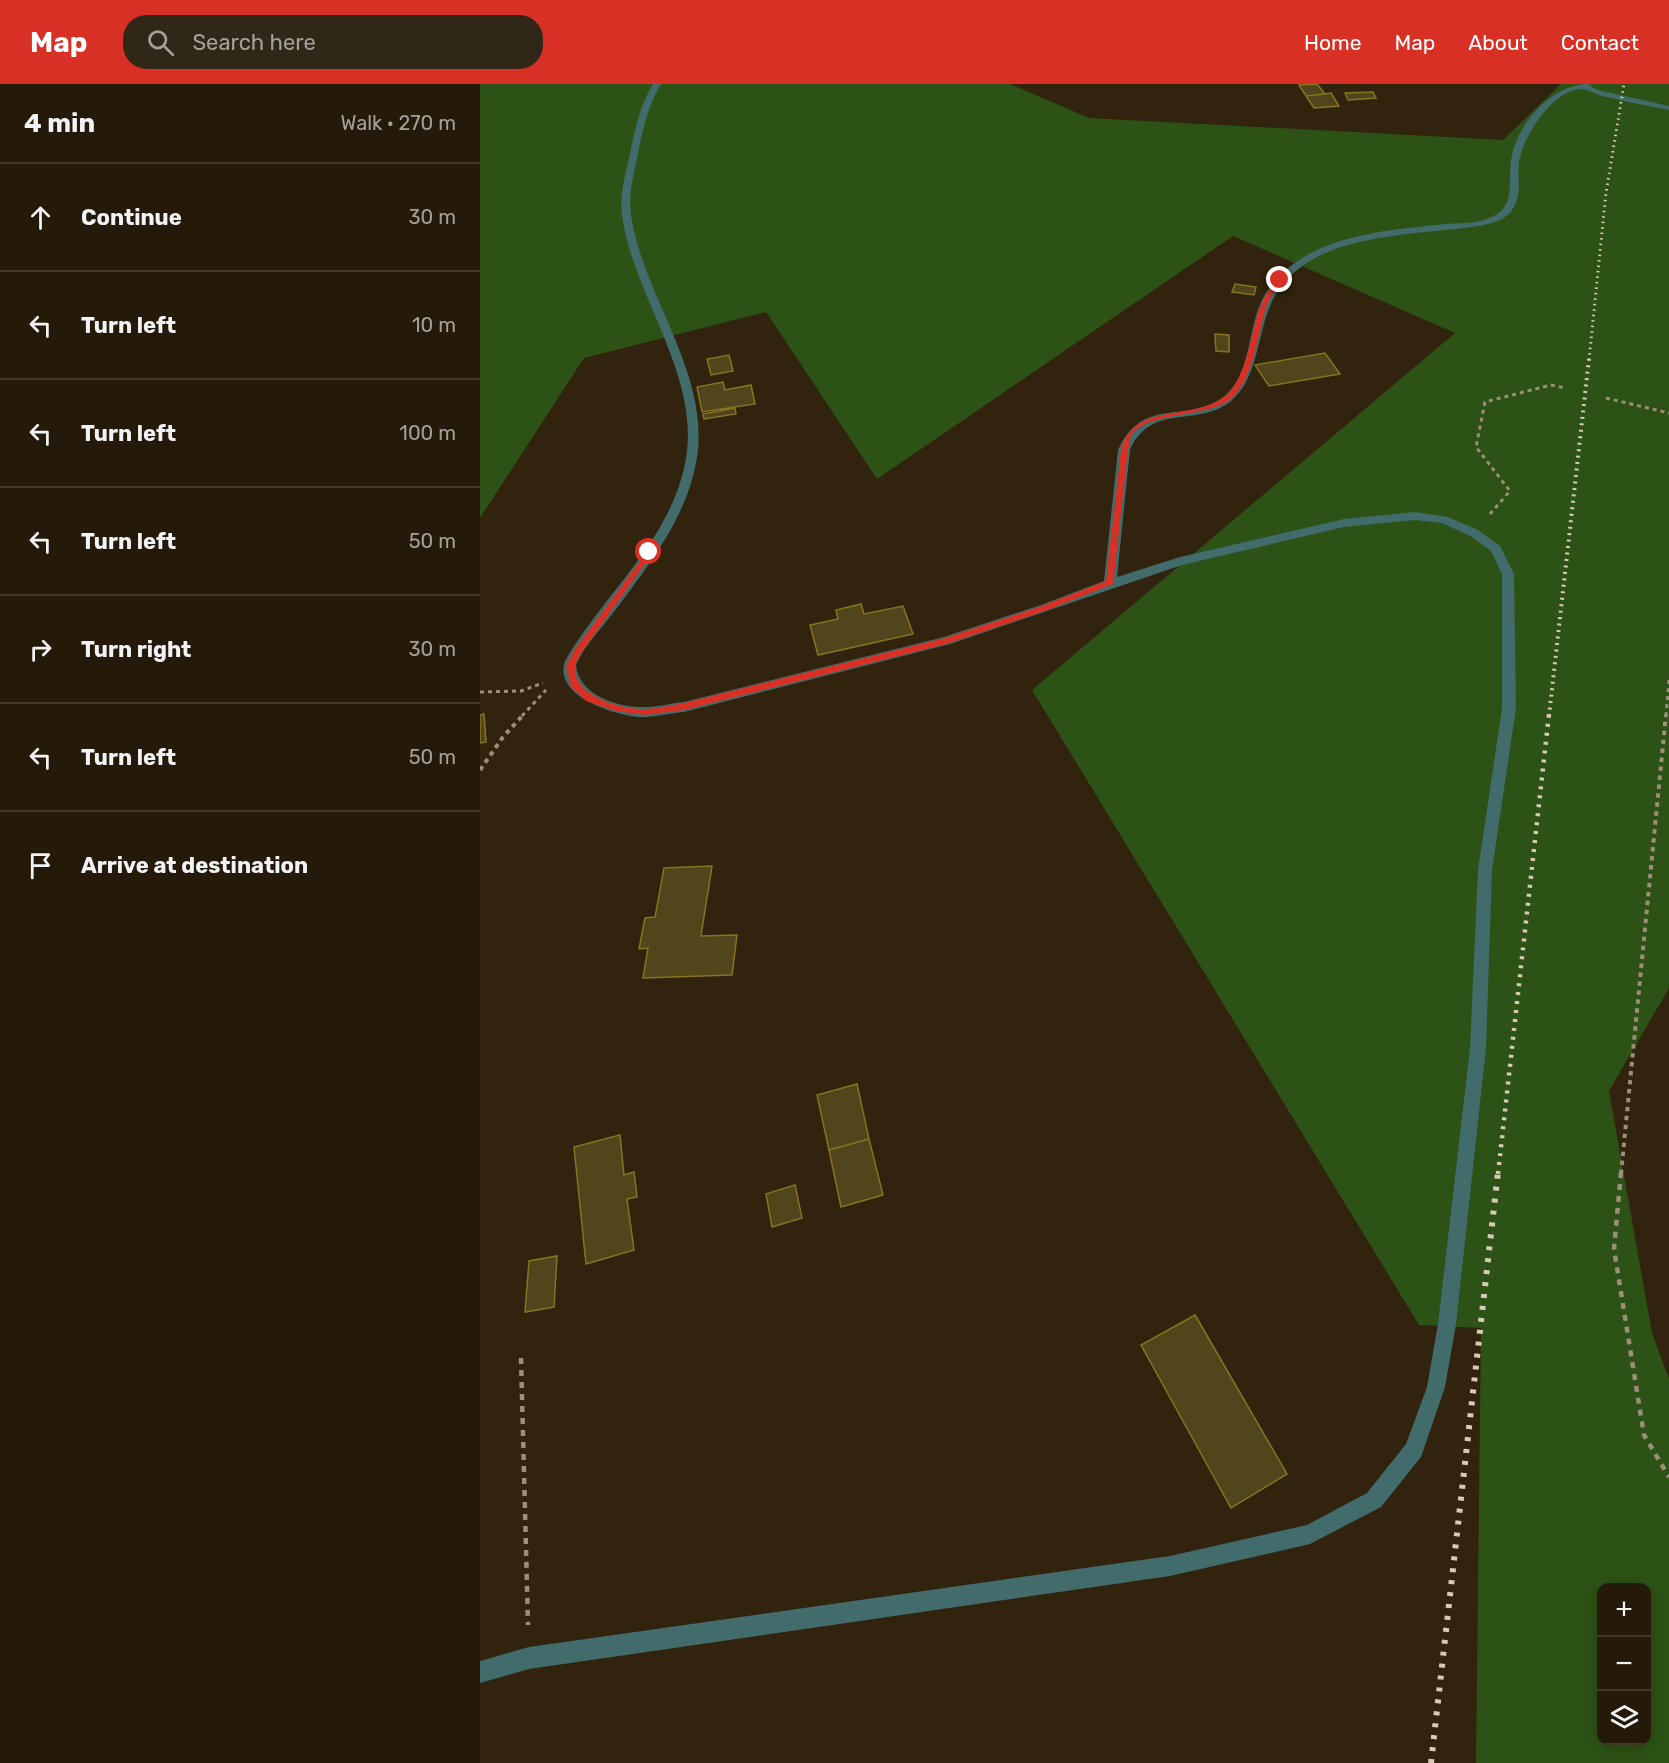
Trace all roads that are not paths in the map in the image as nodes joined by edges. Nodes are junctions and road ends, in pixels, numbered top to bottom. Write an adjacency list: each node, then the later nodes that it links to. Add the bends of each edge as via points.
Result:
1 (657, 84): 4 (lane, via 645,106 626,206 635,246 692,416 691,465 668,521 579,649 570,666 574,685 590,699 616,707 645,712 684,707 946,641)
2 (1586, 85): 3 (lane, via 1601,93); 4 (lane, via 1570,88 1553,100 1522,141 1515,159 1513,202 1508,212 1480,222 1350,242 1310,258 1270,291 1238,388 1206,409 1152,420 1128,435)
3 (1669, 108)
4 (1110, 583): 5 (lane, via 1180,561 1344,523 1415,516 1444,520 1474,533 1496,549 1508,574 1509,708 1485,870 1478,1048 1447,1324 1436,1387 1414,1450 1374,1500 1310,1534 1170,1566 529,1659)
5 (480, 1672)

